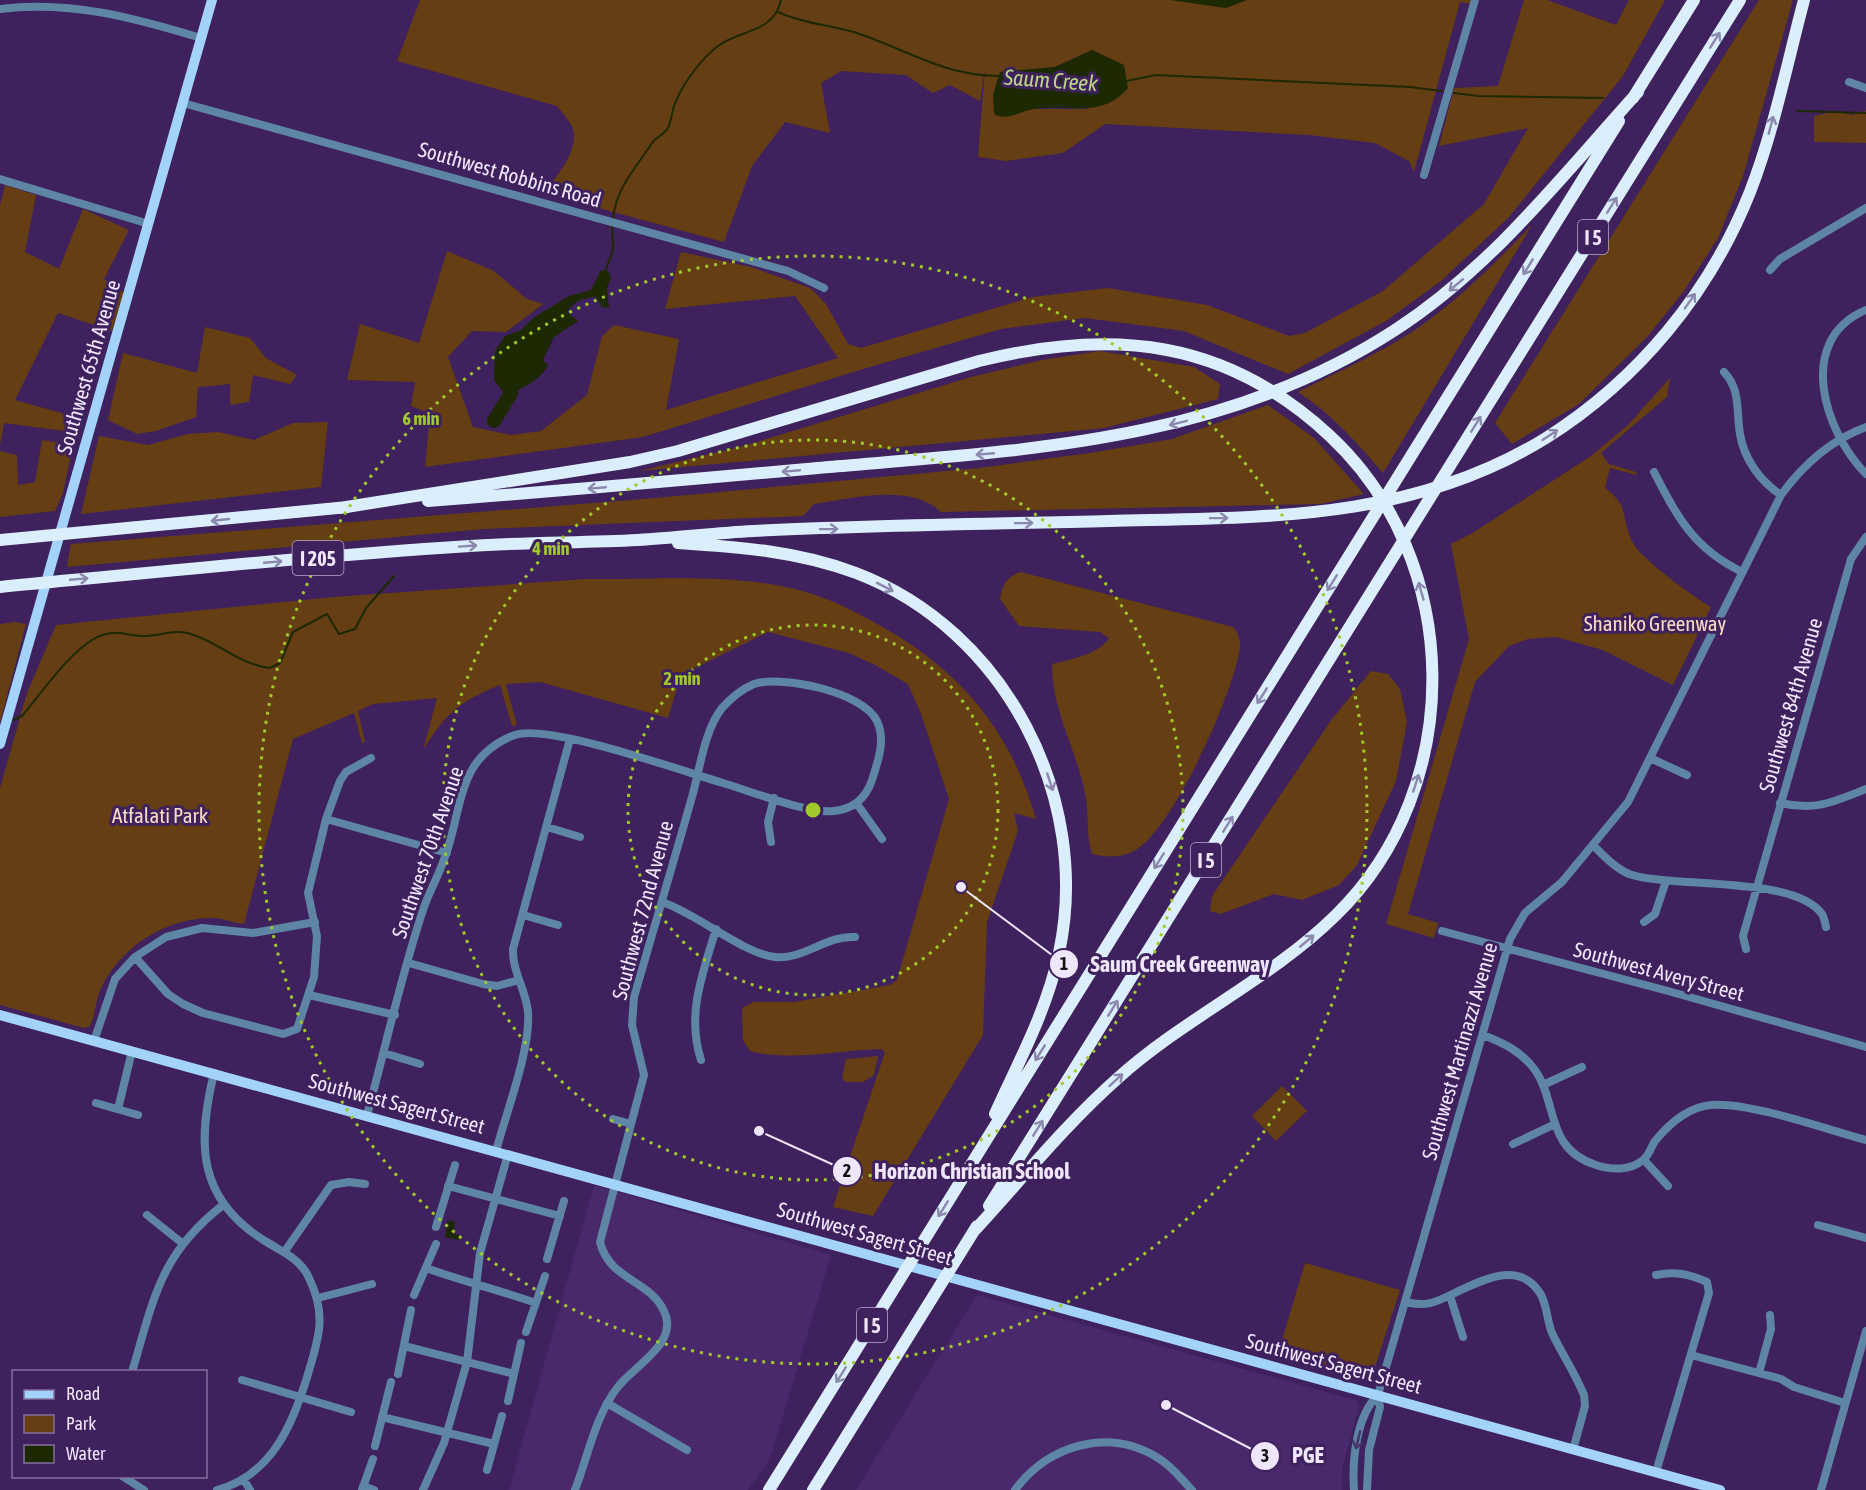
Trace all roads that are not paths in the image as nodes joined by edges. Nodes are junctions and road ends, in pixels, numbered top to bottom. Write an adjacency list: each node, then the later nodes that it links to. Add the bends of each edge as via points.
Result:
1 (212, 0): 7 (main road, Southwest 65th Avenue)
2 (1475, 0): 12 (street)
3 (1694, 0): 10 (highway, I 5)
4 (1740, 0): 102 (highway, I 5, one-way to 4)
5 (1804, 0): 28 (highway, one-way to 5, via 750,531 1320,513 1412,496 1499,463 1566,425 1612,388 1658,343 1695,294 1725,246 1749,193 1770,132)
6 (0, 9): 7 (street, via 48,2 87,7)
7 (201, 38): 11 (main road, Southwest 65th Avenue)
8 (1849, 82): 9 (street)
9 (1866, 88)
10 (1638, 92): 25 (highway, one-way to 25, via 1479,265 1397,328 1312,377 1234,408 1123,435 998,453); 88 (highway, I 5, one-way to 88)
11 (183, 103): 15 (main road, Southwest 65th Avenue); 17 (street, Southwest Robbins Road, via 626,225 788,272)
12 (1424, 175)
13 (0, 179): 15 (street)
14 (1866, 208): 16 (street, via 1780,259)
15 (149, 224): 32 (main road, Southwest 65th Avenue)
16 (1770, 270)
17 (824, 288)
18 (1866, 310): 21 (street, via 1840,327 1824,360 1824,399)
19 (1724, 372): 24 (street, via 1734,383 1746,455 1756,474)
20 (1866, 427): 21 (street, Southwest Martinazzi Avenue)
21 (1841, 438): 23 (street); 24 (street, Southwest Martinazzi Avenue, via 1805,466)
22 (1654, 472): 29 (street, via 1692,537 1720,561)
23 (1866, 474)
24 (1781, 495): 29 (street, Southwest Martinazzi Avenue)
25 (340, 508): 27 (highway, I 205, one-way to 27); 102 (highway, one-way to 25, via 1118,1077 1284,960 1338,913 1372,872 1396,831 1417,781 1429,730 1433,680 1430,635 1421,589 1406,545 1383,502 1352,459 1289,402 1238,372 1161,348 1084,343 979,361 630,462)
26 (1866, 537): 39 (street, Southwest 84th Avenue, via 1851,559)
27 (0, 540)
28 (638, 540): 30 (highway, I 205, one-way to 28, via 415,549); 88 (highway, one-way to 88, via 778,551 834,565 887,587 930,615 968,648 1004,689 1027,728 1048,776 1060,822 1066,877 1062,931 1045,1002)
29 (1742, 572): 34 (street, Southwest Martinazzi Avenue)
30 (0, 587)
31 (570, 739): 35 (street, Southwest 70th Avenue); 42 (street); 47 (street, Southwest 70th Avenue, via 548,733 515,735 480,758 471,772)
32 (0, 744)
33 (371, 758): 41 (street, via 346,772 340,780)
34 (1650, 758): 36 (street); 46 (street, Southwest Martinazzi Avenue, via 1628,802)
35 (698, 775): 38 (street); 40 (street, via 711,728 730,699 756,684 797,683 855,700 876,719 881,734 880,752 871,785); 50 (street, Southwest 72nd Avenue)
36 (1687, 775)
37 (1866, 789): 39 (street, via 1821,807)
38 (774, 798): 40 (street, via 832,812); 45 (street, via 768,822)
39 (1780, 803): 49 (street, Southwest 84th Avenue)
40 (857, 804): 44 (street)
41 (326, 819): 47 (street); 52 (street, via 308,893)
42 (546, 827): 43 (street); 51 (street)
43 (580, 837)
44 (882, 839)
45 (771, 842)
46 (1593, 845): 48 (street, via 1628,873); 59 (street, Southwest Martinazzi Avenue, via 1562,882 1526,913)
47 (447, 853): 62 (street, Southwest 70th Avenue, via 425,905)
48 (1666, 881): 49 (street); 53 (street, via 1655,914)
49 (1756, 887): 55 (street, via 1810,903 1822,914); 60 (street, Southwest 84th Avenue, via 1743,936)
50 (662, 902): 56 (street, via 682,908); 82 (street, Southwest 72nd Avenue, via 634,998 632,1025 644,1075)
51 (523, 915): 54 (street); 63 (street, via 513,949)
52 (315, 922): 61 (street, via 253,933 189,930 166,937); 64 (street, via 316,961)
53 (1644, 922)
54 (558, 925)
55 (1826, 927)
56 (716, 929): 58 (street, via 758,952 776,957 793,955 838,937); 72 (street, via 693,1016)
57 (1442, 931): 59 (street, Southwest Avery Street)
58 (855, 937)
59 (1507, 949): 67 (street, Southwest Martinazzi Avenue); 69 (street, Southwest Avery Street)
60 (1746, 949)
61 (135, 957): 64 (street, via 183,1005 283,1034 297,1029); 68 (street, via 115,979)
62 (409, 963): 63 (street, via 483,984 497,986); 66 (street, Southwest 70th Avenue)
63 (519, 980): 86 (street, via 528,1012 526,1040)
64 (309, 995): 66 (street)
65 (0, 1015): 68 (main road, Southwest Sagert Street)
66 (395, 1015): 71 (street, Southwest 70th Avenue)
67 (1483, 1035): 76 (street, via 1511,1047); 116 (street, Southwest Martinazzi Avenue)
68 (94, 1041): 70 (main road, Southwest Sagert Street)
69 (1866, 1047)
70 (132, 1051): 75 (main road, Southwest Sagert Street); 78 (street)
71 (384, 1053): 73 (street); 80 (street, Southwest 70th Avenue)
72 (701, 1060)
73 (420, 1064)
74 (1582, 1067): 76 (street)
75 (214, 1073): 80 (main road, Southwest Sagert Street); 97 (street, via 203,1139 208,1169)
76 (1543, 1085): 83 (street)
77 (96, 1103): 78 (street)
78 (118, 1109): 79 (street)
79 (138, 1115)
80 (367, 1115): 86 (main road, Southwest Sagert Street)
81 (613, 1119): 82 (street)
82 (631, 1124): 91 (street, Southwest 72nd Avenue)
83 (1553, 1125): 85 (street); 89 (street, via 1576,1155 1592,1165 1611,1170)
84 (1866, 1140): 89 (street, via 1750,1109 1712,1105 1694,1109 1674,1121)
85 (1513, 1144)
86 (495, 1150): 87 (main road, Southwest Sagert Street)
87 (508, 1154): 91 (main road, Southwest Sagert Street); 95 (street)
88 (974, 1159): 158 (highway, I 5, one-way to 158)
89 (1644, 1160): 94 (street)
90 (454, 1165): 93 (street)
91 (614, 1183): 133 (main road, Southwest Sagert Street); 136 (street, Southwest 72nd Avenue, via 600,1242 603,1254 614,1269 655,1299 668,1326 664,1339)
92 (365, 1184): 106 (street, via 331,1185)
93 (448, 1186): 95 (street); 101 (street)
94 (1668, 1186)
95 (495, 1199): 99 (street); 112 (street)
96 (564, 1201): 99 (street)
97 (223, 1205): 104 (street); 106 (street, via 246,1228)
98 (147, 1215): 104 (street)
99 (560, 1216): 107 (street)
100 (1818, 1225): 103 (street)
101 (436, 1227)
102 (974, 1231): 159 (highway, I 5)
103 (1866, 1238)
104 (182, 1243): 127 (street, via 159,1285)
105 (436, 1244): 108 (street)
106 (285, 1251): 115 (street, via 308,1274)
107 (547, 1258)
108 (426, 1268): 112 (street); 113 (street)
109 (1656, 1275): 125 (street, via 1671,1272 1707,1282 1709,1293)
110 (545, 1276): 117 (street)
111 (372, 1284): 115 (street)
112 (476, 1285): 117 (street); 126 (street)
113 (414, 1295)
114 (1450, 1296): 116 (street, via 1424,1306); 122 (street); 145 (street, via 1485,1278 1508,1274 1521,1278 1540,1293 1553,1334 1584,1395 1585,1406)
115 (318, 1298): 134 (street, via 320,1334)
116 (1405, 1302): 133 (street, Southwest Martinazzi Avenue)
117 (536, 1303): 121 (street)
118 (411, 1310): 124 (street)
119 (1770, 1315): 128 (street, via 1771,1329)
120 (1866, 1331): 137 (street)
121 (526, 1332)
122 (1463, 1337)
123 (521, 1343): 130 (street)
124 (404, 1346): 126 (street); 129 (street)
125 (1691, 1355): 128 (street); 148 (street)
126 (467, 1362): 130 (street); 141 (street)
127 (132, 1370)
128 (1759, 1373): 137 (street)
129 (398, 1374)
130 (514, 1374): 135 (street)
131 (242, 1380): 134 (street)
132 (391, 1382): 140 (street)
133 (1378, 1395): 145 (main road, Southwest Sagert Street); 162 (street, Southwest Martinazzi Avenue, one-way to 162, via 1368,1404 1359,1436); 163 (street, Southwest Martinazzi Avenue, via 1380,1407 1369,1450)
134 (301, 1396): 138 (street); 150 (street, via 282,1442)
135 (508, 1401)
136 (607, 1403): 144 (street); 157 (street, Southwest 72nd Avenue)
137 (1845, 1403): 165 (street)
138 (351, 1412)
139 (502, 1416): 142 (street)
140 (382, 1417): 141 (street); 143 (street)
141 (447, 1432): 142 (street); 156 (street)
142 (494, 1444): 147 (street)
143 (375, 1446)
144 (687, 1450)
145 (1573, 1450): 148 (main road, Southwest Sagert Street)
146 (373, 1460): 151 (street)
147 (487, 1470)
148 (1656, 1472): 164 (main road, Southwest Sagert Street)
149 (125, 1478): 152 (street)
150 (244, 1480): 153 (street); 154 (street)
151 (362, 1488): 155 (street)
152 (144, 1490)
153 (217, 1490)
154 (250, 1490)
155 (374, 1490)
156 (423, 1490)
157 (575, 1490)
158 (769, 1490)
159 (813, 1490)
160 (1015, 1490): 161 (street, via 1034,1467 1050,1456 1086,1443 1105,1442 1132,1447 1158,1458)
161 (1192, 1490)
162 (1354, 1490)
163 (1367, 1490)
164 (1720, 1490)
165 (1821, 1490)

